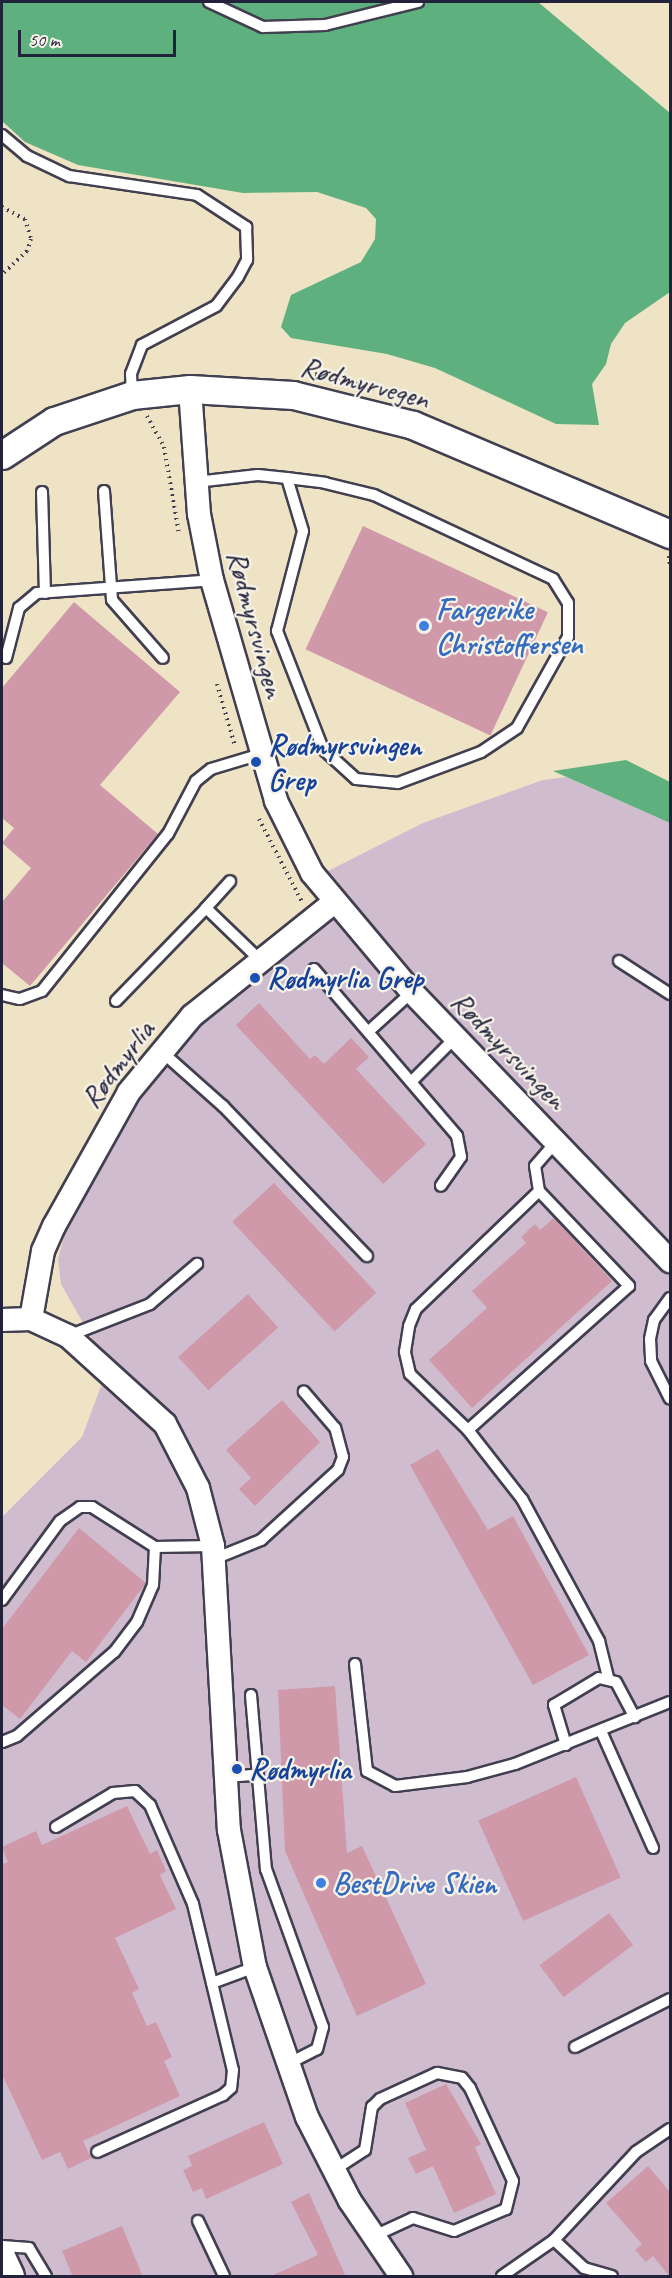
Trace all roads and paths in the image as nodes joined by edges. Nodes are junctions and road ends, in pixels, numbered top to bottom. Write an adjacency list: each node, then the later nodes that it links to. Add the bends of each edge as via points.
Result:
1 (209, 2): 2 (lane, via 263,27 324,25)
2 (418, 2)
3 (2, 135): 7 (lane, via 27,156 69,176 197,195 246,227 247,260 238,277 216,306 142,345 131,374)
4 (2, 207): 5 (path, via 25,219 31,239 27,251)
5 (2, 274)
6 (190, 389): 7 (street, Rødmyrvegen); 10 (street, Rødmyrsvingen); 13 (street, Rødmyrvegen, via 293,395 372,412)
7 (132, 395): 8 (street, Rødmyrvegen, via 54,421)
8 (2, 455)
9 (287, 478): 9 (lane, via 374,495 553,579 564,591 571,619 563,651 517,728 481,752 398,783 356,779 323,749 277,632 303,531); 10 (lane, via 231,476)
10 (196, 482): 14 (street, Rødmyrsvingen)
11 (104, 491): 15 (lane)
12 (42, 492): 16 (lane)
13 (670, 534)
14 (212, 580): 15 (lane); 19 (street, Rødmyrsvingen)
15 (108, 590): 16 (lane); 18 (lane, via 117,609)
16 (45, 593): 17 (lane, via 19,608)
17 (6, 658)
18 (163, 658)
19 (261, 754): 21 (street, Rødmyrsvingen, via 293,836); 28 (lane, via 210,769 196,781 168,834 42,990 20,999)
20 (230, 881): 22 (lane)
21 (333, 903): 23 (street, Rødmyrlia); 26 (street, Rødmyrsvingen)
22 (206, 908): 23 (lane); 29 (lane)
23 (259, 959): 32 (street, Rødmyrlia)
24 (619, 961): 27 (lane)
25 (314, 969): 30 (lane)
26 (411, 992): 30 (lane); 31 (street, Rødmyrsvingen)
27 (670, 994)
28 (2, 995)
29 (117, 1001)
30 (369, 1031): 33 (lane)
31 (455, 1038): 33 (lane); 34 (street, Rødmyrsvingen)
32 (161, 1051): 37 (lane, via 224,1106); 41 (street, Rødmyrlia, via 104,1131 54,1226 44,1251)
33 (413, 1080): 35 (lane, via 447,1120 461,1148)
34 (556, 1142): 36 (lane, via 535,1166); 38 (street, Rødmyrsvingen)
35 (441, 1186)
36 (539, 1191): 46 (lane, via 416,1309 409,1326 405,1352 410,1374); 46 (lane, via 629,1286)
37 (367, 1256)
38 (670, 1261)
39 (197, 1264): 43 (lane, via 150,1304)
40 (670, 1298): 45 (lane, via 650,1339 651,1361)
41 (31, 1319): 42 (street); 43 (street)
42 (2, 1320)
43 (68, 1336): 48 (street, via 165,1424 198,1488)
44 (304, 1392): 48 (lane, via 335,1428 343,1457 338,1470 261,1540)
45 (670, 1399)
46 (468, 1430): 51 (lane, via 522,1499 598,1641)
47 (155, 1547): 48 (lane); 49 (lane, via 92,1508 80,1507 60,1521); 56 (lane, via 153,1585 137,1622 114,1652 26,1729)
48 (213, 1552): 59 (street)
49 (2, 1600)
50 (355, 1664): 57 (lane, via 362,1755 367,1771 384,1783 467,1777)
51 (608, 1677): 54 (lane); 57 (lane, via 561,1696 554,1705)
52 (251, 1695): 58 (lane)
53 (670, 1702): 54 (lane)
54 (635, 1717): 55 (lane)
55 (601, 1731): 57 (lane); 61 (lane)
56 (2, 1742)
57 (566, 1745)
58 (256, 1775): 59 (lane); 66 (lane, via 266,1869 323,2026 317,2049)
59 (225, 1777): 62 (street, via 239,1900)
60 (56, 1827): 63 (lane, via 113,1793 143,1795 183,1876)
61 (653, 1848)
62 (255, 1967): 63 (lane); 66 (street)
63 (212, 1983): 68 (lane, via 233,2070 231,2088)
64 (670, 1999): 65 (lane)
65 (575, 2047)
66 (285, 2065): 69 (street)
67 (670, 2129): 72 (lane, via 636,2152)
68 (97, 2152)
69 (334, 2170): 71 (street); 71 (lane, via 365,2150 369,2119 380,2099 437,2073 462,2078 470,2088 513,2181 506,2209 454,2231 413,2218)
70 (198, 2221): 77 (lane)
71 (374, 2236): 78 (street)
72 (554, 2240): 79 (lane); 80 (lane, via 584,2268)
73 (2, 2246): 76 (lane, via 29,2248)
74 (2, 2252): 75 (street)
75 (11, 2276)
76 (46, 2277)
77 (224, 2277)
78 (401, 2277)
79 (501, 2277)
80 (612, 2277)

